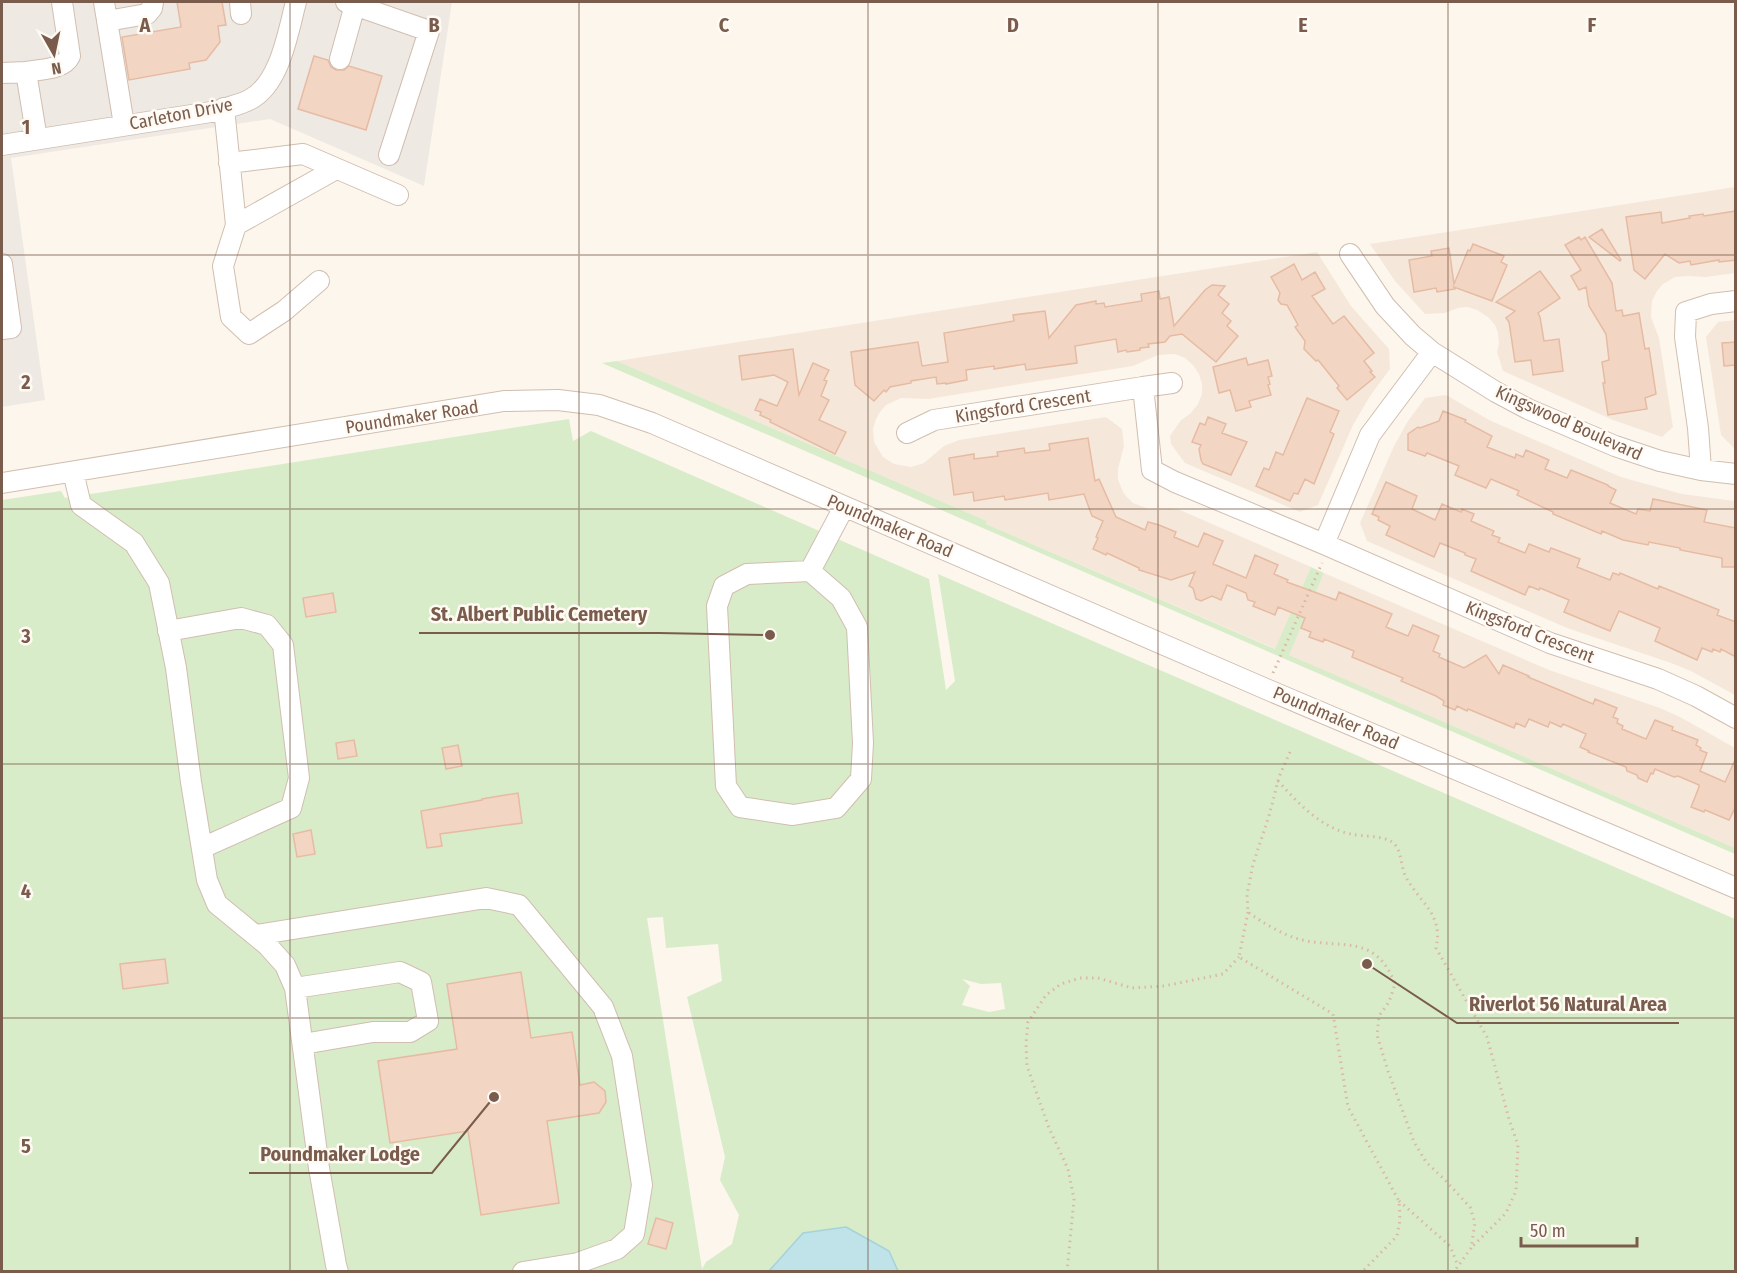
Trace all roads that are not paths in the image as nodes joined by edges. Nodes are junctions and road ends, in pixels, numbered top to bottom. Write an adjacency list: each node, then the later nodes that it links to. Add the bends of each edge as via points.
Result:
1 (62, 2): 8 (street, via 68,62)
2 (104, 2): 6 (street)
3 (153, 2): 6 (street, via 147,14)
4 (296, 2): 10 (street, Carleton Drive, via 274,74 250,100)
5 (350, 3): 7 (street); 14 (street, via 429,31)
6 (107, 21): 11 (street)
7 (340, 59)
8 (27, 72): 9 (street); 12 (street)
9 (2, 73)
10 (224, 108): 11 (street, Carleton Drive); 15 (street)
11 (124, 125): 12 (street, Carleton Drive)
12 (37, 139): 13 (street, Carleton Drive)
13 (2, 145)
14 (388, 155)
15 (229, 163): 16 (street, via 303,154); 18 (street)
16 (336, 169): 17 (street); 18 (street)
17 (398, 195)
18 (236, 225): 21 (street, via 223,266 231,316 249,334)
19 (1350, 254): 24 (street, Kingswood Boulevard, via 1385,306)
20 (2, 264): 23 (street, via 11,328)
21 (319, 281)
22 (1736, 300): 28 (street, via 1686,312 1685,337)
23 (2, 329)
24 (1432, 352): 28 (street, Kingswood Boulevard, via 1528,409 1615,446); 33 (street, via 1370,435)
25 (1172, 383): 26 (street, Kingsford Crescent)
26 (1143, 387): 27 (street, Kingsford Crescent, via 934,420); 33 (street, Kingsford Crescent, via 1152,470)
27 (907, 433)
28 (1701, 470): 30 (street, Kingswood Boulevard)
29 (74, 472): 31 (street, Poundmaker Road); 32 (street, Poundmaker Road, via 504,401 558,400 599,405 652,423); 35 (street, via 81,505 134,543 159,583)
30 (1736, 474)
31 (2, 483)
32 (844, 507): 34 (street); 38 (street, Poundmaker Road)
33 (1323, 554): 36 (street, Kingsford Crescent, via 1550,643 1658,680)
34 (810, 571): 34 (street, via 747,574 724,586 717,606 726,786 740,807 792,815 836,808 861,779 863,743 856,627 841,598)
35 (168, 631): 37 (street); 37 (street, via 240,618 267,625 283,645 299,778 291,808)
36 (1736, 718)
37 (202, 848): 39 (street, via 207,880 217,904)
38 (1736, 888)
39 (256, 935): 40 (street, via 285,965); 43 (street, via 486,898 519,905 603,1007 622,1056 642,1185 634,1234 617,1249 578,1263)
40 (295, 988): 41 (street); 41 (street, via 400,972 421,982 428,1021 410,1032 373,1032)
41 (303, 1044): 42 (street)
42 (338, 1272)
43 (524, 1272)

